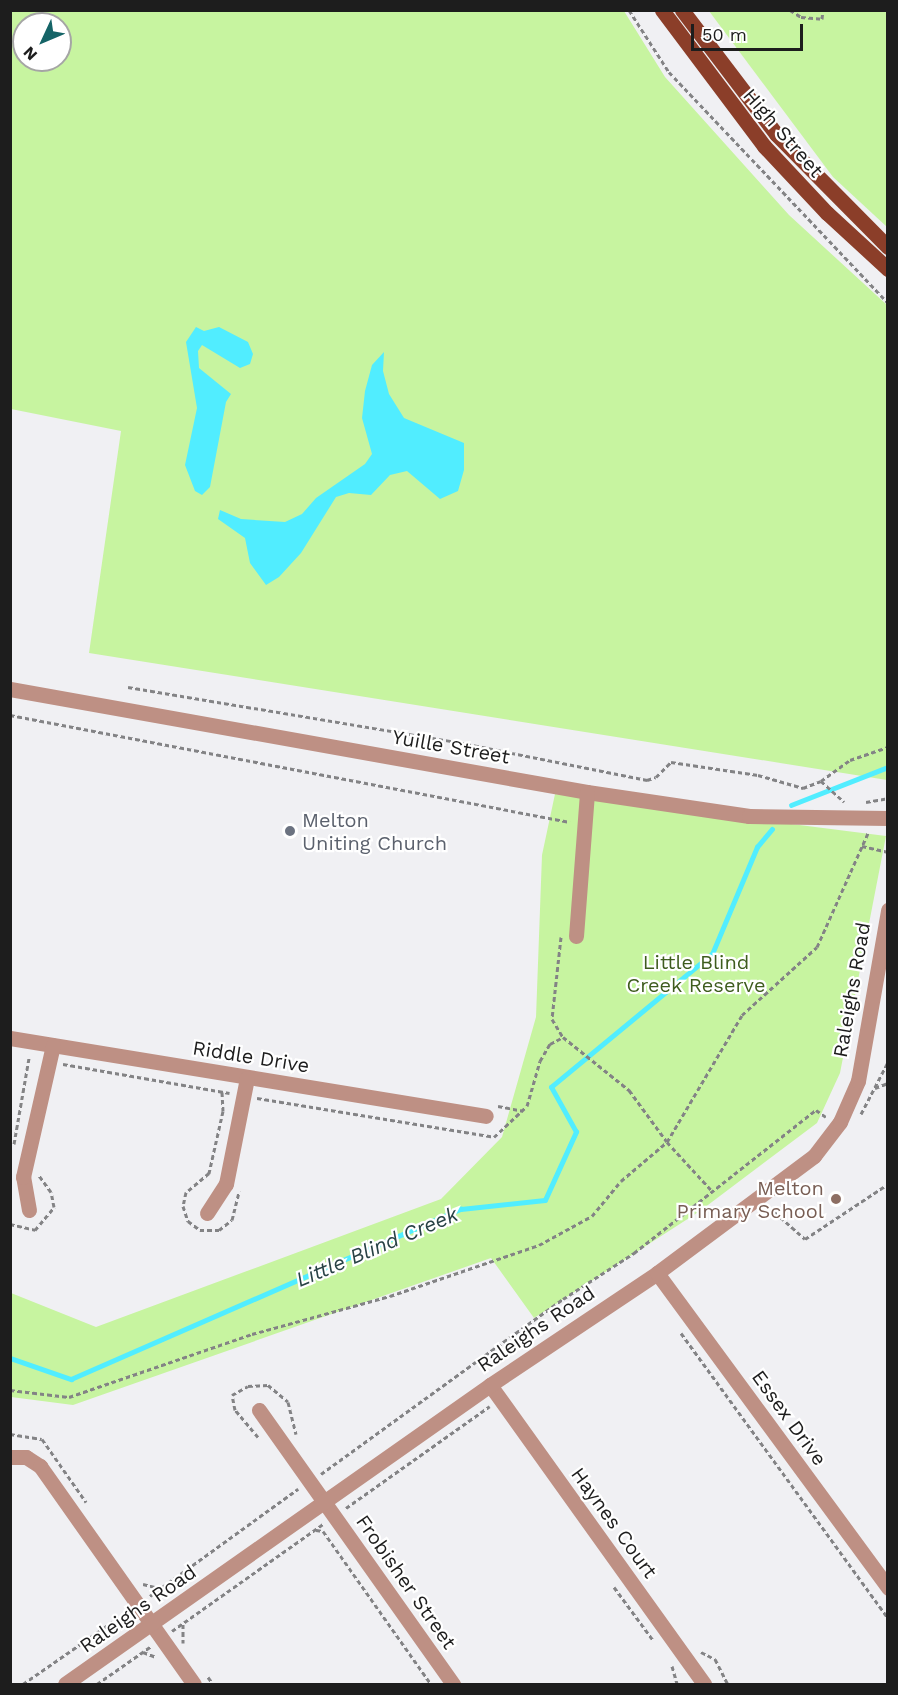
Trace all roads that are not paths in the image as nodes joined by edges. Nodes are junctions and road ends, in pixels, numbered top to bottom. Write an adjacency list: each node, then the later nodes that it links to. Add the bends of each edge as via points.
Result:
1 (662, 10): 4 (main road, High Street, via 764,147)
2 (682, 10): 3 (main road, High Street, via 776,134)
3 (888, 247)
4 (888, 269)
5 (10, 689): 6 (street, Yuille Street)
6 (587, 792): 7 (street, Yuille Street, via 749,816); 9 (street)
7 (888, 818)
8 (888, 910): 16 (street, Raleighs Road, via 858,1081 838,1125 814,1156)
9 (576, 936)
10 (10, 1038): 11 (street, Riddle Drive)
11 (53, 1045): 12 (street, Riddle Drive); 14 (street, via 23,1176)
12 (247, 1078): 13 (street, Riddle Drive); 15 (street, via 226,1184)
13 (486, 1116)
14 (29, 1210)
15 (207, 1213)
16 (657, 1273): 17 (street, Raleighs Road); 21 (street, Essex Drive)
17 (490, 1385): 20 (street, Raleighs Road); 26 (street, Haynes Court)
18 (259, 1410): 20 (street, Frobisher Street)
19 (10, 1457): 22 (street, via 26,1457 40,1466)
20 (325, 1503): 22 (street, Raleighs Road); 25 (street, Frobisher Street)
21 (888, 1588)
22 (152, 1626): 23 (street, Raleighs Road); 24 (street)
23 (65, 1684)
24 (194, 1684)
25 (453, 1684)
26 (704, 1684)

